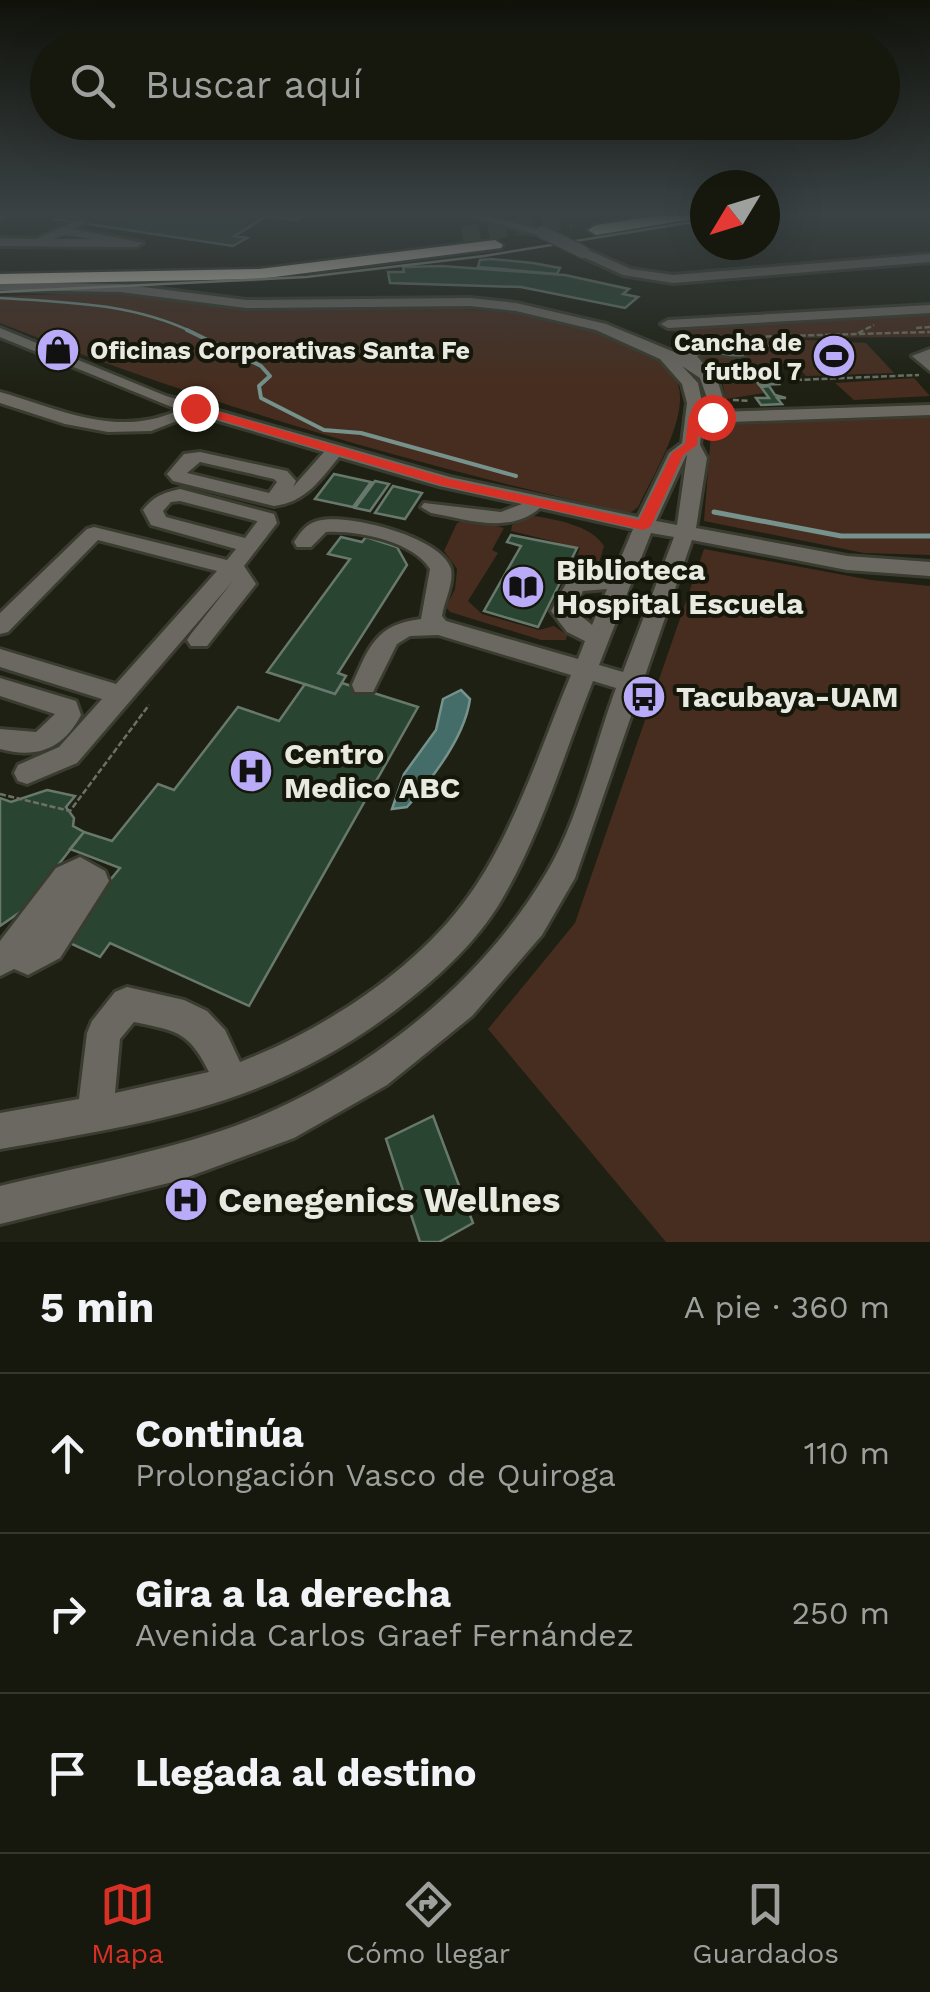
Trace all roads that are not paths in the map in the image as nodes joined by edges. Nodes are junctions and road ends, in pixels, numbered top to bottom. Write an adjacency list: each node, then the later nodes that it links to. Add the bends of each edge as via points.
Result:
1 (267, 273): 4 (highway)
2 (635, 273): 3 (street, bridge, via 672,278)
3 (737, 273)
4 (0, 283): 10 (street, via 246,304 516,307 601,326)
5 (930, 309): 6 (street)
6 (668, 324)
7 (0, 332): 15 (street)
8 (739, 352): 11 (street, via 706,347 686,354)
9 (930, 354): 12 (street, via 920,356)
10 (665, 356): 11 (street); 18 (street, via 690,384)
11 (693, 360): 18 (street, via 716,402)
12 (930, 366)
13 (0, 386): 15 (street, via 123,421 147,416)
14 (0, 397): 16 (street, via 118,427 161,424)
15 (160, 398): 16 (street)
16 (195, 408): 20 (street)
17 (930, 408): 18 (street)
18 (699, 413): 19 (street)
19 (691, 445): 24 (street, via 678,453); 25 (street, via 698,458)
20 (336, 450): 21 (street, via 297,494); 22 (street)
21 (274, 500): 21 (street, via 180,477 176,474 200,457 280,475 287,482)
22 (536, 502): 23 (street, via 526,514 507,519); 24 (street)
23 (432, 506)
24 (644, 526): 25 (street); 30 (street)
25 (684, 534): 29 (street, via 847,563); 37 (street)
26 (304, 542): 32 (street, via 316,529 334,525 420,546 440,566 431,616)
27 (250, 546): 27 (street, via 267,523 262,515 180,495 153,510 158,521); 28 (street)
28 (232, 568): 31 (street, via 176,559 94,533); 34 (street, via 245,584); 40 (street)
29 (930, 569)
30 (623, 580): 33 (street); 33 (street, via 576,585 562,611)
31 (0, 626)
32 (438, 627): 36 (street); 38 (street, via 394,630)
33 (598, 638): 36 (street)
34 (199, 640)
35 (1, 660): 40 (street)
36 (584, 669): 37 (street); 43 (street, via 509,857 481,906 368,1010 300,1052)
37 (630, 683): 46 (street, via 560,880 521,943 400,1054 314,1108 239,1143)
38 (364, 685)
39 (0, 687): 41 (street, via 66,708 68,715 37,745)
40 (123, 696): 42 (street, via 68,755)
41 (0, 739)
42 (27, 773)
43 (232, 1082): 44 (street); 44 (street, via 214,1040 196,1020 127,1004 104,1033)
44 (95, 1113): 45 (street)
45 (0, 1131)
46 (0, 1204)

